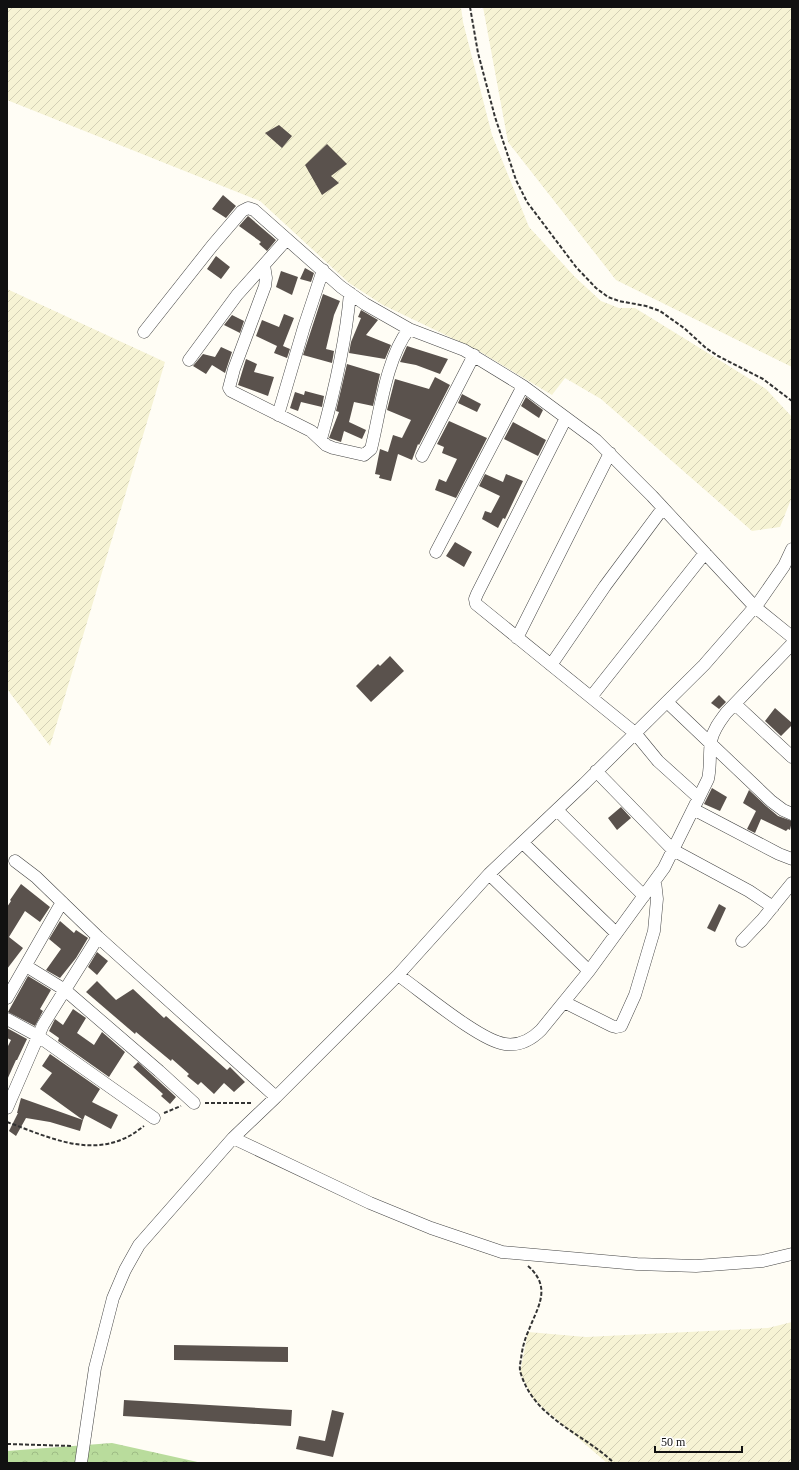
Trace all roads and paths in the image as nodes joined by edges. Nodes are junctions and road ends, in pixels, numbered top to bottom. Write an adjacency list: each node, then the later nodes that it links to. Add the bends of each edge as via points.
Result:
1 (470, 7): 11 (path, via 478,53 491,103 516,180 527,202 576,266 608,297 660,311 706,348 763,379)
2 (287, 239): 3 (street); 4 (street); 7 (street, via 254,210 245,208)
3 (264, 265): 9 (street, via 237,295); 12 (street, via 265,286 234,369 230,388 231,391)
4 (322, 270): 5 (street); 12 (street)
5 (350, 293): 6 (street, via 364,304); 14 (street, via 342,350)
6 (409, 329): 8 (street); 14 (street, via 402,337 390,368 371,450 364,455 338,450 326,445)
7 (144, 332)
8 (474, 355): 10 (street); 16 (street)
9 (189, 360)
10 (523, 386): 13 (street); 19 (street)
11 (792, 402)
12 (278, 415): 14 (street, via 311,431)
13 (566, 418): 15 (street); 23 (street, via 475,598 476,604)
14 (321, 439)
15 (610, 453): 17 (street); 23 (street)
16 (422, 456)
17 (663, 508): 20 (street); 25 (street)
18 (792, 549): 21 (street, via 784,566)
19 (436, 552)
20 (705, 553): 21 (street); 26 (street)
21 (755, 607): 22 (street); 27 (street, via 704,665)
22 (792, 637)
23 (517, 638): 25 (street)
24 (792, 644): 28 (street)
25 (551, 665): 26 (street)
26 (591, 697): 29 (street)
27 (667, 702): 29 (street); 30 (street)
28 (735, 704): 30 (street, via 718,724); 31 (street)
29 (636, 733): 32 (street); 33 (street, via 658,761)
30 (711, 744): 33 (street, via 711,768); 36 (street, via 771,801)
31 (792, 757)
32 (596, 771): 35 (street); 38 (street)
33 (699, 798): 34 (street)
34 (693, 809): 38 (street); 39 (street)
35 (557, 810): 37 (street); 44 (street)
36 (792, 814)
37 (523, 843): 41 (street); 47 (street)
38 (673, 850): 42 (street); 46 (street)
39 (792, 859)
40 (15, 860): 45 (street)
41 (489, 874): 51 (street); 52 (street)
42 (654, 881): 44 (street); 55 (street, via 657,899 654,931 635,995 621,1026 612,1026)
43 (792, 883): 46 (street)
44 (644, 896): 47 (street)
45 (62, 902): 48 (street); 50 (street)
46 (773, 907): 49 (street)
47 (616, 933): 51 (street)
48 (98, 937): 53 (street); 58 (street)
49 (742, 941)
50 (26, 966): 53 (street); 54 (street)
51 (589, 970): 55 (street)
52 (398, 975): 55 (street, via 480,1034 499,1043 521,1043 535,1036); 58 (street)
53 (65, 990): 57 (street); 59 (street)
54 (7, 998)
55 (564, 1002)
56 (7, 1019): 57 (street)
57 (38, 1036): 60 (street); 61 (street)
58 (273, 1100): 59 (path); 63 (street)
59 (194, 1103): 61 (path)
60 (7, 1108)
61 (154, 1118): 62 (path, via 124,1139 84,1145 58,1141)
62 (7, 1122)
63 (233, 1138): 64 (street, via 370,1204 502,1252 637,1264 696,1266 763,1261); 67 (street, via 139,1245 124,1270 113,1298 95,1368)
64 (792, 1254)
65 (526, 1265): 69 (path, via 540,1282 542,1294 521,1355 520,1373 526,1387 543,1410)
66 (7, 1444): 67 (path)
67 (84, 1446): 68 (street)
68 (81, 1463)
69 (614, 1463)

